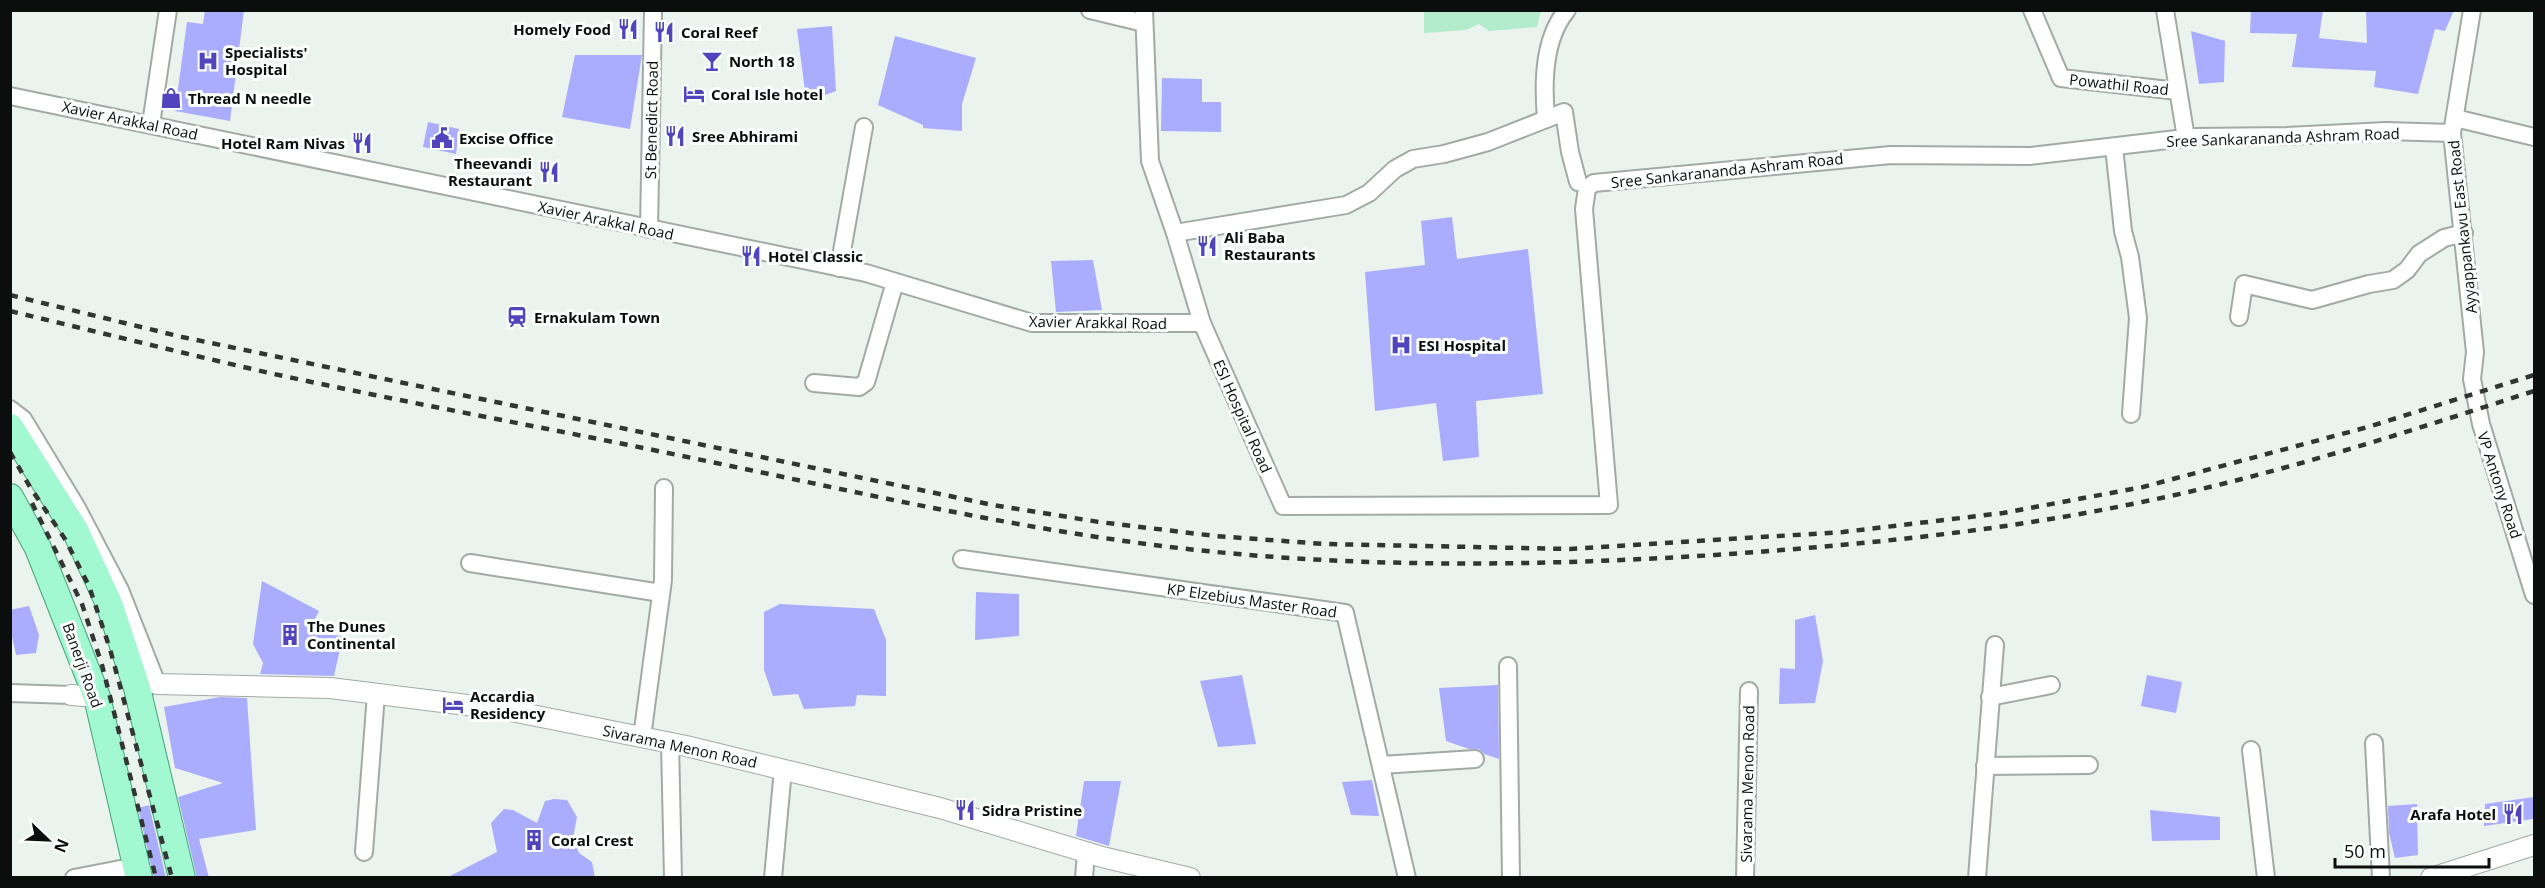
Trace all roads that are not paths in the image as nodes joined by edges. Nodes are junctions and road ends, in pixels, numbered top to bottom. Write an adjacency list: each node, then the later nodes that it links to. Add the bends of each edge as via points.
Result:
1 (168, 10): 12 (street)
2 (653, 10): 19 (street, St Benedict Road)
3 (1090, 10): 8 (street)
4 (1567, 10): 11 (street, via 1557,21 1550,45 1544,93)
5 (2032, 10): 9 (street, Powathil Road, via 2061,78)
6 (2165, 10): 9 (street)
7 (2472, 10): 13 (street, Ayyappankavu East Road)
8 (1144, 17): 20 (street, ESI Hospital Road, via 1150,161)
9 (2178, 91): 16 (street)
10 (10, 96): 12 (street, Xavier Arakkal Road)
11 (1546, 119): 18 (street, via 1564,112); 20 (street, via 1488,142 1413,159 1395,169 1369,193 1346,205)
12 (151, 124): 19 (street, Xavier Arakkal Road)
13 (2454, 126): 15 (street, Sree Sankarananda Ashram Road); 16 (street, Sree Sankarananda Ashram Road); 21 (street, Ayyappankavu East Road)
14 (864, 127): 22 (street)
15 (2535, 137)
16 (2186, 138): 17 (street, Sree Sankarananda Ashram Road)
17 (2114, 147): 29 (street, via 2138,318); 33 (street, Sree Sankarananda Ashram Road, via 2030,156 1891,155 1594,183 1587,188 1584,209)
18 (1578, 182)
19 (649, 229): 22 (street, Xavier Arakkal Road)
20 (1175, 233): 25 (street, ESI Hospital Road)
21 (2464, 233): 24 (street, via 2444,238 2419,254 2393,280 2312,300 2244,284); 28 (street, Ayyappankavu East Road, via 2475,352 2472,379)
22 (839, 268): 23 (street, Xavier Arakkal Road)
23 (894, 282): 25 (street, Xavier Arakkal Road, via 1032,323); 26 (street, via 866,382 859,387)
24 (2239, 317)
25 (1202, 323): 33 (street, ESI Hospital Road, via 1283,506)
26 (814, 383)
27 (10, 409): 41 (street, via 22,418 77,508 120,590)
28 (2478, 409): 37 (street, VP Antony Road)
29 (2130, 414)
30 (10, 427): 41 (main road, via 75,530)
31 (664, 488): 36 (street)
32 (10, 496): 46 (main road, Banerji Road, via 38,548)
33 (1609, 505)
34 (962, 559): 53 (street, KP Elzebius Master Road, via 1345,613)
35 (470, 563): 36 (street)
36 (662, 593): 48 (street)
37 (2535, 595)
38 (1995, 645): 47 (street)
39 (1508, 666): 68 (street)
40 (2051, 685): 47 (street)
41 (147, 686): 44 (street, Sivarama Menon Road, via 330,688); 62 (main road)
42 (1749, 691): 69 (street, Sivarama Menon Road)
43 (10, 693): 45 (street)
44 (376, 694): 48 (street, Sivarama Menon Road, via 507,710); 58 (street)
45 (71, 695): 46 (street)
46 (97, 697): 60 (main road, Banerji Road)
47 (1990, 697): 55 (street)
48 (642, 737): 49 (street, Sivarama Menon Road)
49 (670, 742): 56 (street, Sivarama Menon Road); 63 (street)
50 (2374, 743): 72 (street)
51 (2251, 750): 71 (street)
52 (1475, 759): 53 (street)
53 (1381, 765): 67 (street, KP Elzebius Master Road)
54 (2089, 765): 55 (street)
55 (1985, 766): 70 (street)
56 (783, 769): 59 (street, Sivarama Menon Road, via 940,808); 64 (street)
57 (2535, 845): 73 (street)
58 (364, 852)
59 (1086, 852): 65 (street); 66 (street, Sivarama Menon Road)
60 (137, 872): 61 (street)
61 (74, 878)
62 (182, 878)
63 (673, 878)
64 (773, 878)
65 (1084, 878)
66 (1190, 878)
67 (1407, 878)
68 (1511, 878)
69 (1746, 878)
70 (1977, 878)
71 (2266, 878)
72 (2380, 878)
73 (2431, 878)

